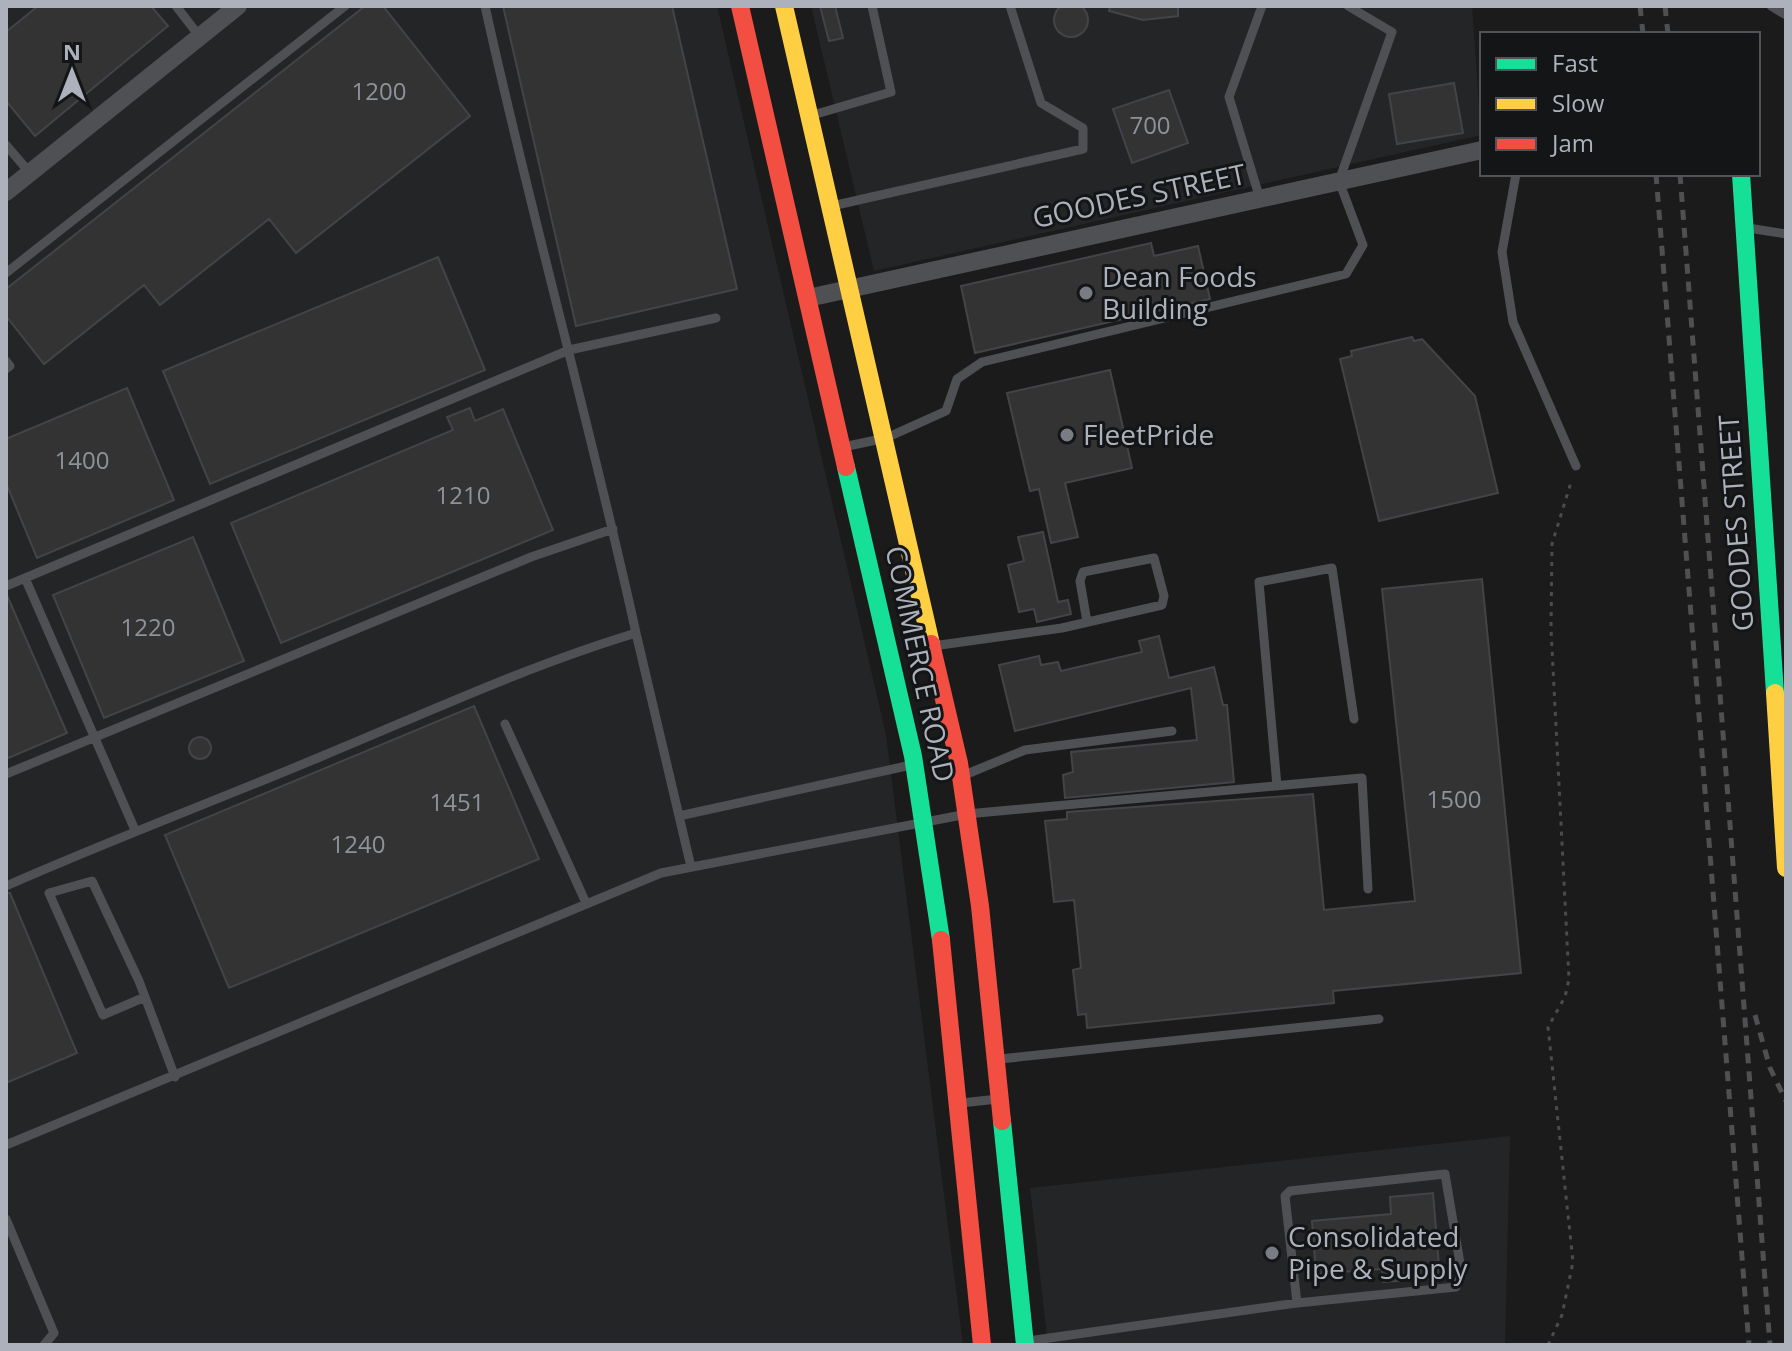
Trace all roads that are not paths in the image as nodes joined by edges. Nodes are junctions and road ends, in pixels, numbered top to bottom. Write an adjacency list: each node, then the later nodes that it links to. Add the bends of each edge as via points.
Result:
1 (176, 6): 13 (lane)
2 (238, 6): 13 (street)
3 (345, 6): 26 (lane)
4 (485, 6): 30 (lane)
5 (740, 6): 28 (main road, COMMERCE ROAD)
6 (784, 6): 14 (main road, COMMERCE ROAD)
7 (872, 6): 14 (lane, via 891,92)
8 (1010, 6): 23 (lane, via 1041,103 1083,128 1083,149)
9 (1262, 6): 22 (lane, via 1229,97)
10 (1348, 6): 20 (lane, via 1392,32)
11 (1771, 6): 12 (lane)
12 (1786, 15)
13 (200, 37): 17 (street)
14 (809, 116): 23 (main road, COMMERCE ROAD)
15 (6, 145): 17 (lane)
16 (1480, 150): 20 (street, GOODES STREET)
17 (30, 173): 21 (street)
18 (1516, 176): 35 (lane, via 1502,252 1513,322)
19 (1741, 176): 24 (main road, GOODES STREET)
20 (1339, 181): 22 (street, GOODES STREET); 33 (lane, via 1363,245 1346,274 982,362 957,379 946,411)
21 (6, 192)
22 (1260, 199): 27 (street, GOODES STREET)
23 (831, 206): 27 (main road, COMMERCE ROAD)
24 (1745, 228): 25 (lane); 55 (main road, GOODES STREET)
25 (1786, 234)
26 (6, 273)
27 (850, 289): 28 (street, GOODES STREET); 33 (main road, COMMERCE ROAD)
28 (808, 298): 34 (main road, COMMERCE ROAD)
29 (716, 318): 30 (lane)
30 (569, 350): 36 (lane); 37 (lane)
31 (6, 361): 32 (lane)
32 (6, 369)
33 (886, 438): 34 (lane); 41 (main road, COMMERCE ROAD)
34 (843, 447): 46 (main road, COMMERCE ROAD)
35 (1576, 466)
36 (613, 529): 40 (lane); 45 (lane, via 531,557)
37 (25, 578): 38 (lane); 45 (lane)
38 (6, 586)
39 (1087, 622): 39 (lane, via 1162,605 1154,558 1083,572); 41 (lane)
40 (636, 633): 51 (lane); 53 (lane, via 568,654)
41 (933, 646): 48 (main road, COMMERCE ROAD)
42 (1354, 719): 49 (lane, via 1332,568 1259,582)
43 (505, 724): 58 (lane)
44 (1172, 731): 48 (lane, via 1025,750)
45 (96, 737): 47 (lane); 53 (lane)
46 (915, 765): 51 (lane); 52 (main road, COMMERCE ROAD)
47 (6, 774)
48 (961, 777): 50 (main road, COMMERCE ROAD)
49 (1277, 786): 50 (lane); 57 (lane, via 1362,778)
50 (967, 814): 52 (lane); 61 (main road, COMMERCE ROAD)
51 (679, 816): 54 (lane)
52 (924, 820): 54 (lane); 64 (main road, COMMERCE ROAD)
53 (135, 830): 56 (lane)
54 (691, 867): 58 (lane, via 661,873)
55 (1786, 868)
56 (6, 886)
57 (1368, 889)
58 (586, 903): 62 (lane)
59 (145, 997): 59 (lane, via 92,881 49,893 103,1015); 62 (lane)
60 (1379, 1019): 61 (lane)
61 (996, 1059): 63 (main road, COMMERCE ROAD)
62 (175, 1077): 65 (lane)
63 (1000, 1099): 64 (lane); 68 (main road, COMMERCE ROAD)
64 (958, 1104): 70 (main road, COMMERCE ROAD)
65 (6, 1145)
66 (6, 1219): 69 (lane, via 54,1333)
67 (1297, 1303): 67 (lane, via 1461,1283 1445,1174 1290,1191 1285,1196); 68 (lane)
68 (1025, 1343)
69 (44, 1345)
70 (982, 1345)

